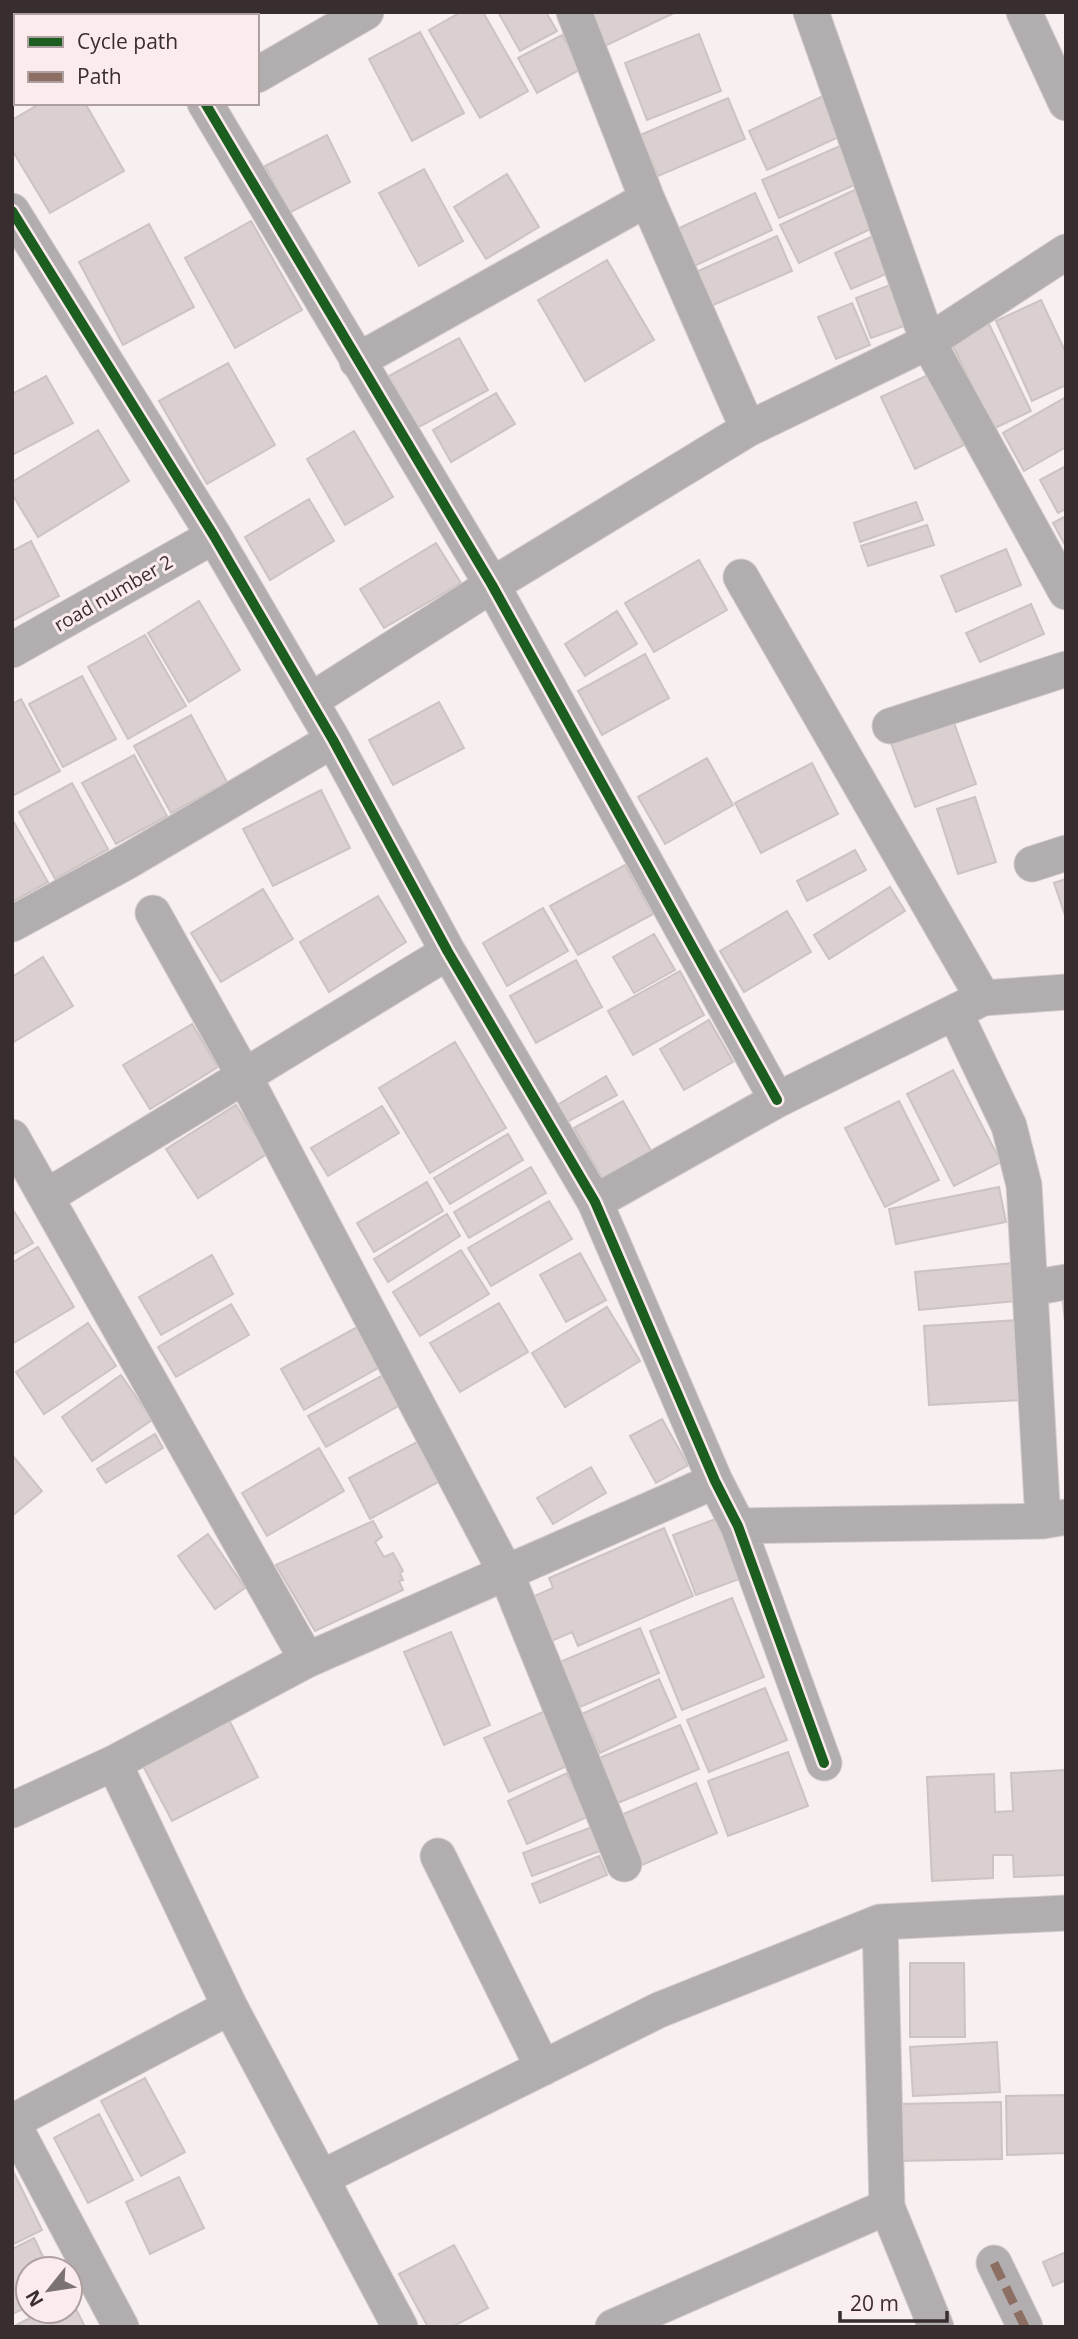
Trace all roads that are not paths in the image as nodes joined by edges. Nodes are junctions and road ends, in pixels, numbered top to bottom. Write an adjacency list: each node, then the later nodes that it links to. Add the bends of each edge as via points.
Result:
1 (366, 12): 5 (street)
2 (574, 12): 8 (street)
3 (811, 12): 11 (street)
4 (1024, 12): 6 (street)
5 (259, 74)
6 (1066, 103)
7 (207, 105): 12 (street)
8 (647, 199): 12 (street); 13 (street)
9 (12, 211): 14 (street)
10 (1066, 252): 11 (street)
11 (928, 342): 13 (street); 17 (street)
12 (357, 361): 16 (street)
13 (748, 429): 16 (street)
14 (214, 536): 18 (street, road number 2); 20 (street)
15 (741, 577): 29 (street)
16 (492, 584): 20 (street); 31 (street)
17 (1066, 592)
18 (12, 650)
19 (1066, 669): 21 (street)
20 (310, 701): 22 (street)
21 (890, 726)
22 (333, 740): 26 (street); 27 (street)
23 (1066, 852): 24 (street)
24 (1032, 864)
25 (153, 913): 30 (street)
26 (12, 924)
27 (448, 951): 30 (street); 34 (street)
28 (1066, 992): 29 (street)
29 (969, 1006): 31 (street); 36 (street, via 1024,1185)
30 (243, 1074): 33 (street); 40 (street)
31 (778, 1100): 34 (street)
32 (12, 1138): 33 (street)
33 (46, 1198): 41 (street)
34 (596, 1202): 37 (street)
35 (1066, 1282): 36 (street)
36 (1031, 1288): 38 (street)
37 (715, 1481): 39 (street); 40 (street)
38 (1054, 1519): 39 (street)
39 (738, 1526): 43 (street)
40 (506, 1573): 41 (street); 46 (street)
41 (307, 1660): 42 (street)
42 (114, 1763): 44 (street); 49 (street)
43 (824, 1763)
44 (12, 1810)
45 (438, 1857): 50 (street)
46 (624, 1864)
47 (1066, 1913): 48 (street)
48 (880, 1922): 50 (street, via 659,2010); 53 (street)
49 (230, 2007): 51 (street); 52 (street)
50 (543, 2068): 52 (street)
51 (12, 2122): 55 (street)
52 (321, 2178): 56 (street)
53 (887, 2207): 57 (street); 58 (street)
54 (994, 2263): 59 (street)
55 (121, 2327)
56 (400, 2327)
57 (613, 2327)
58 (936, 2327)
59 (1026, 2327)

